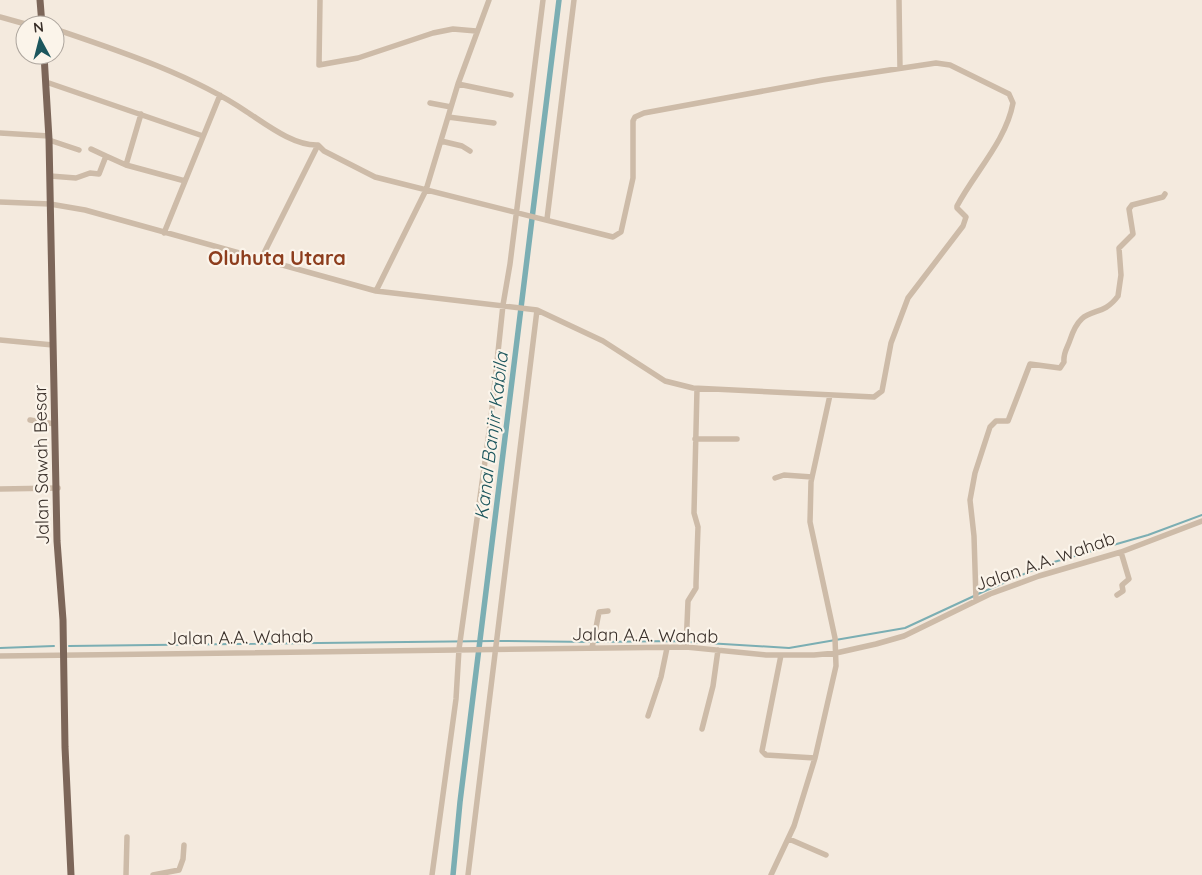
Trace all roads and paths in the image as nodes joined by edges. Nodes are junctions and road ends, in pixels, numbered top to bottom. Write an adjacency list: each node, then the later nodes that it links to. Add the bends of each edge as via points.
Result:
1 (40, 0): 7 (main road)
2 (320, 0): 10 (street, via 319,65 358,58 434,33 453,29)
3 (488, 0): 10 (street)
4 (543, 0): 39 (street)
5 (574, 0): 40 (street)
6 (899, 0): 13 (street)
7 (42, 15)
8 (0, 17): 9 (street)
9 (15, 21)
10 (476, 31): 15 (street)
11 (65, 33): 16 (street, via 166,70)
12 (45, 65): 14 (main road, Jalan Sawah Besar)
13 (900, 68): 40 (street, via 639,115 633,121 633,178 621,232 613,237); 49 (street, via 936,63 950,65 1011,96 1012,109 996,144 957,206 966,217 963,226 908,298 890,343 882,390 874,397)
14 (46, 82): 20 (street); 25 (main road, Jalan Sawah Besar)
15 (458, 84): 17 (street); 19 (street)
16 (220, 95): 24 (street); 27 (street, via 275,130 308,145)
17 (511, 95)
18 (430, 103): 19 (street)
19 (451, 107): 21 (street)
20 (141, 114): 24 (street); 32 (street)
21 (448, 117): 22 (street); 26 (street)
22 (494, 123)
23 (0, 133): 25 (street)
24 (203, 136): 34 (street)
25 (49, 138): 29 (street); 33 (main road, Jalan Sawah Besar)
26 (441, 141): 30 (street); 35 (street)
27 (318, 145): 35 (street, via 367,174); 42 (street)
28 (91, 149): 31 (street)
29 (79, 150)
30 (470, 151)
31 (106, 156): 32 (street); 33 (street, via 99,174 90,173 76,178)
32 (126, 165): 34 (street)
33 (50, 176): 38 (main road, Jalan Sawah Besar)
34 (185, 181): 41 (street)
35 (426, 190): 39 (street); 43 (street)
36 (1165, 194): 61 (street, via 1129,208 1133,234 1119,248 1121,275 1118,296 1075,324 1060,368 1030,364 1011,416 1006,422 996,421 990,427 970,500)
37 (0, 202): 38 (street)
38 (50, 204): 41 (street, via 85,210); 47 (main road, Jalan Sawah Besar)
39 (517, 211): 40 (street); 44 (street)
40 (544, 218)
41 (164, 233): 42 (street)
42 (261, 259): 43 (street)
43 (376, 291): 44 (street)
44 (505, 305): 45 (street); 66 (street)
45 (534, 309): 48 (street, via 603,341 665,381); 67 (street)
46 (0, 340): 47 (street)
47 (53, 345): 51 (main road, Jalan Sawah Besar)
48 (697, 389): 49 (street); 52 (street)
49 (830, 395): 54 (street)
50 (30, 420): 51 (street)
51 (55, 424): 57 (main road, Jalan Sawah Besar)
52 (695, 439): 53 (street); 64 (street, via 696,588 688,601)
53 (737, 439)
54 (812, 477): 55 (street, via 784,475); 69 (street, via 810,530)
55 (775, 478)
56 (0, 488): 57 (street)
57 (58, 488): 70 (main road, Jalan Sawah Besar)
58 (1202, 521): 59 (street, Jalan A.A. Wahab)
59 (1120, 552): 60 (street, via 1129,579); 61 (street, Jalan A.A. Wahab)
60 (1117, 595)
61 (976, 597): 69 (street, Jalan A.A. Wahab, via 904,636)
62 (608, 611): 63 (street, via 599,612)
63 (594, 644): 65 (street, Jalan A.A. Wahab); 67 (street, Jalan A.A. Wahab)
64 (687, 644): 65 (street, Jalan A.A. Wahab); 68 (street, Jalan A.A. Wahab)
65 (667, 648): 73 (street)
66 (461, 650): 67 (street, Jalan A.A. Wahab); 70 (street, Jalan A.A. Wahab); 83 (street)
67 (495, 650): 84 (street)
68 (718, 650): 71 (street, Jalan A.A. Wahab); 74 (street)
69 (836, 650): 71 (street, Jalan A.A. Wahab); 75 (street, via 829,701)
70 (64, 654): 72 (street, Jalan A.A. Wahab); 80 (main road, Jalan Sawah Besar)
71 (781, 655): 75 (street, via 762,752)
72 (0, 656)
73 (648, 716)
74 (702, 729)
75 (814, 758): 77 (street)
76 (127, 837): 81 (street)
77 (789, 840): 79 (street); 85 (street)
78 (184, 845): 82 (street, via 179,870)
79 (826, 855)
80 (71, 875)
81 (126, 875)
82 (153, 875)
83 (432, 875)
84 (468, 875)
85 (771, 875)

